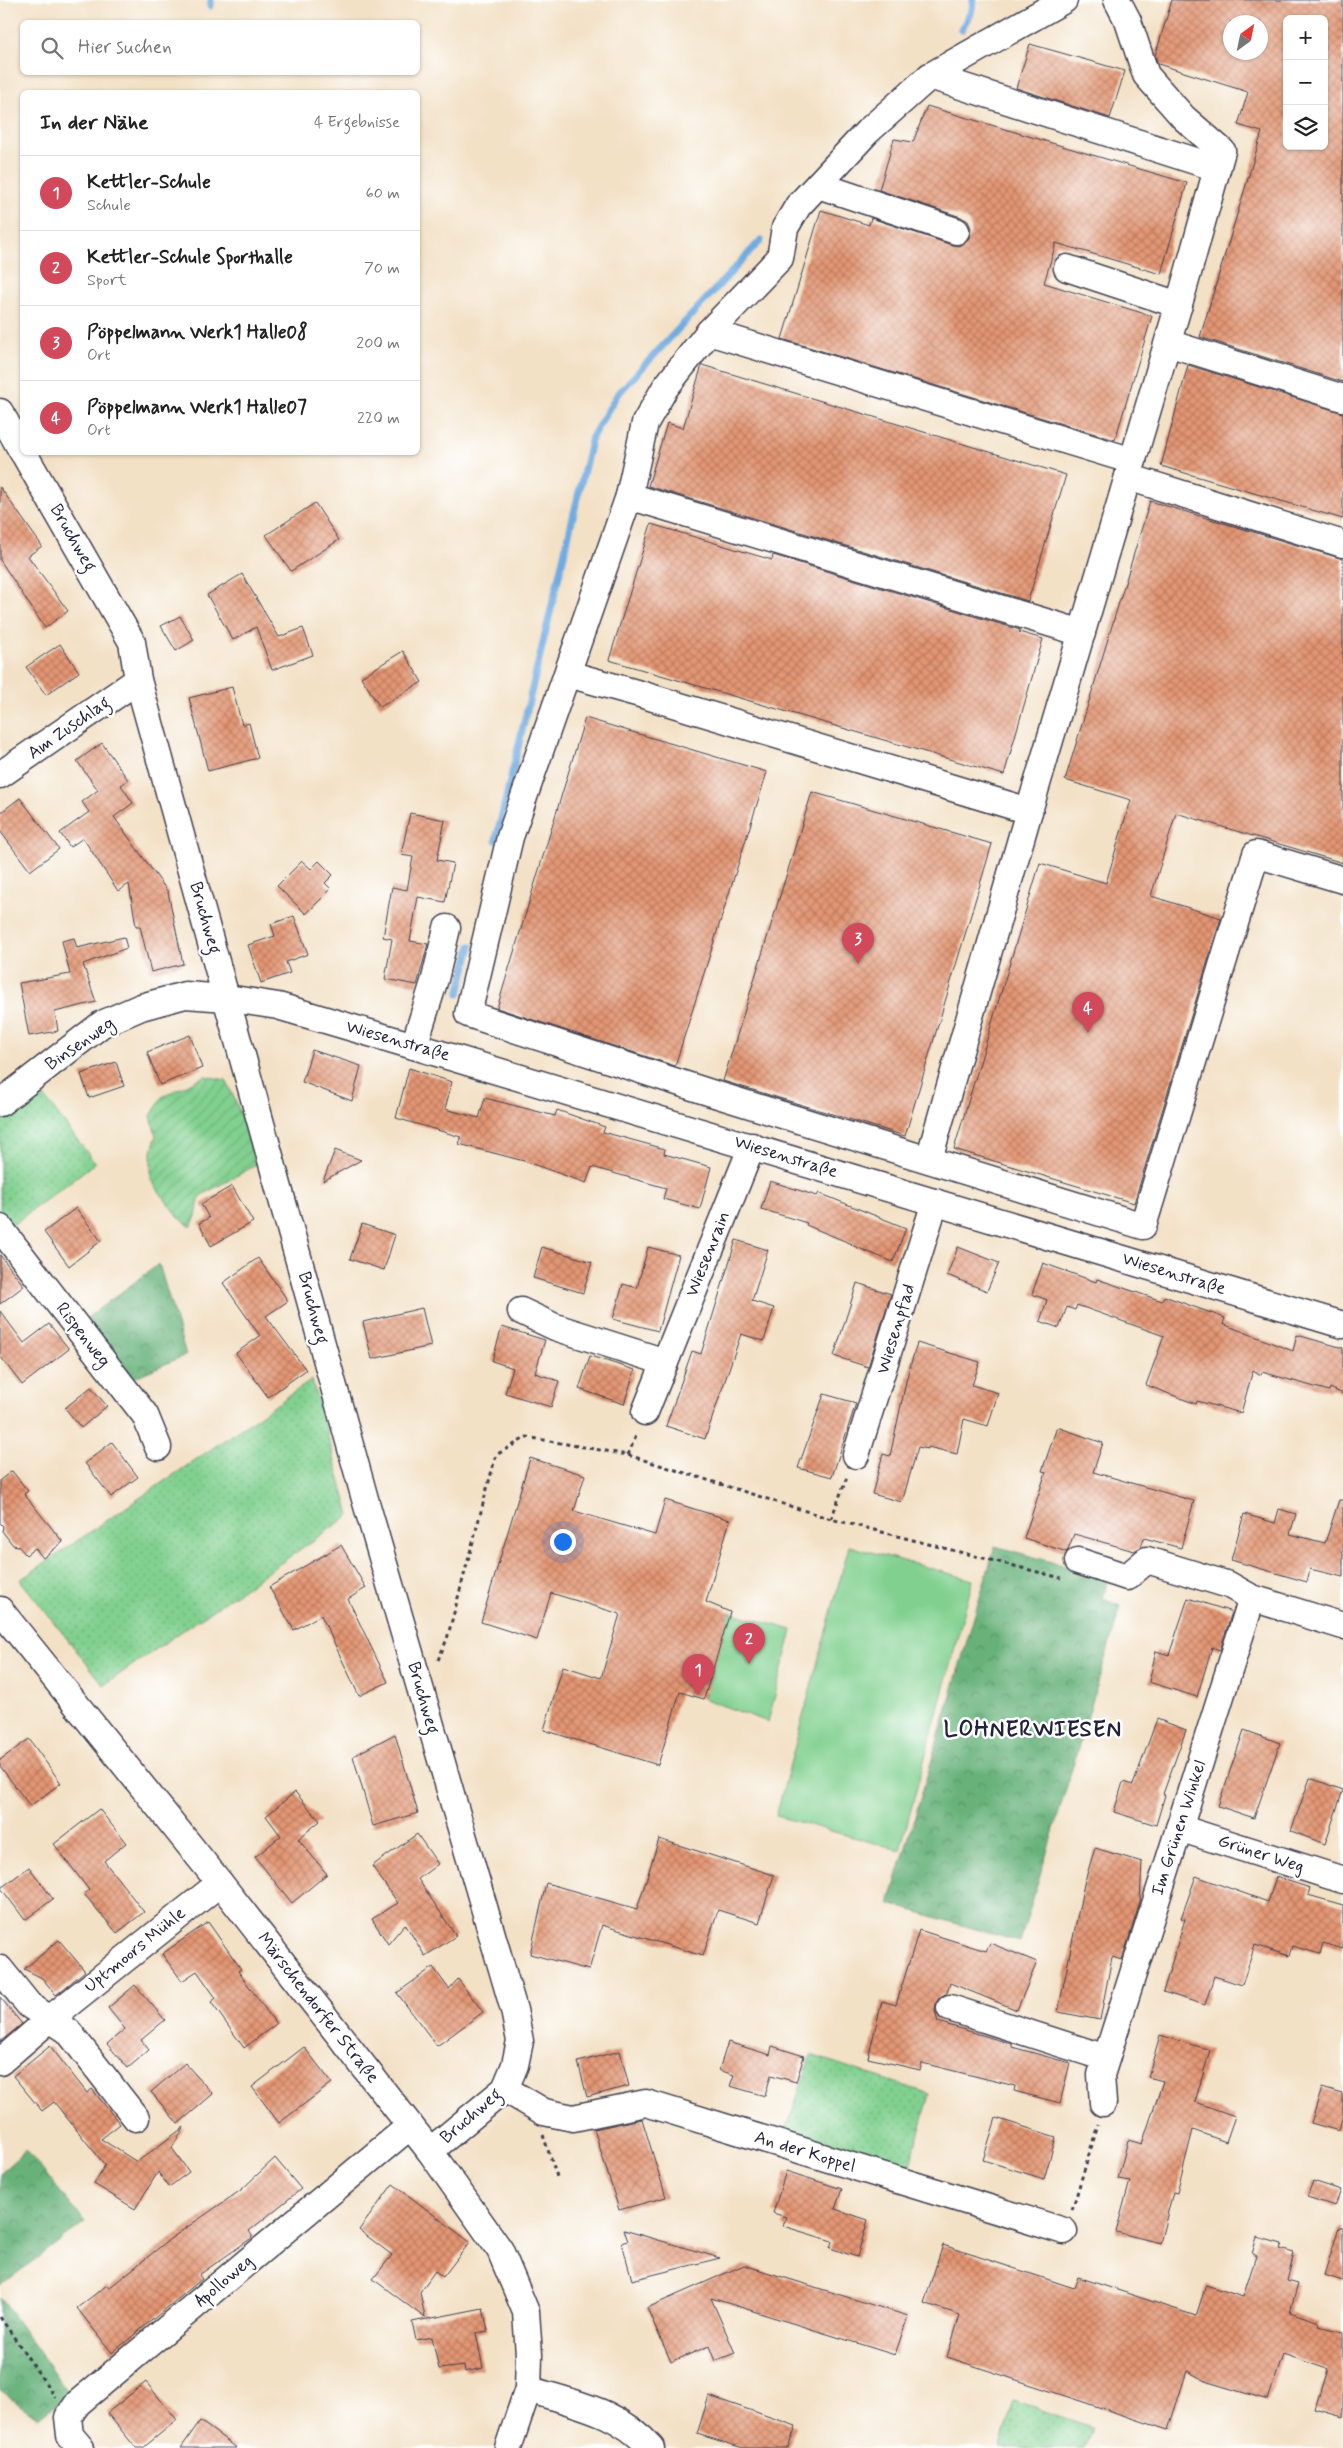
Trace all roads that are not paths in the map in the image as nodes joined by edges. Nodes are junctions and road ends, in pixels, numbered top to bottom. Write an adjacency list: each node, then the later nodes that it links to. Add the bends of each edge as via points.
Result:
1 (1064, 0): 3 (street)
2 (1117, 0): 4 (street, via 1128,21 1146,75 1184,118 1222,151)
3 (930, 76): 4 (street); 5 (street, via 867,132)
4 (1217, 168): 8 (street)
5 (818, 184): 6 (street); 9 (street, via 798,206 785,228 780,258)
6 (956, 230)
7 (1067, 268): 8 (street)
8 (1179, 304): 10 (street)
9 (709, 332): 15 (street); 16 (street, via 665,388 645,423)
10 (1168, 343): 11 (street); 15 (street)
11 (1343, 398)
12 (0, 412): 13 (street, Bruchweg)
13 (20, 447)
14 (25, 455): 20 (street, Bruchweg, via 132,642)
15 (1130, 469): 17 (street); 18 (street)
16 (629, 496): 18 (street); 19 (street)
17 (1343, 544)
18 (1082, 633): 22 (street)
19 (568, 674): 22 (street); 29 (street, via 510,837 468,1014)
20 (138, 680): 21 (street, Am Zuschlag); 25 (street, Bruchweg)
21 (0, 775)
22 (1029, 811): 29 (street)
23 (1343, 880): 29 (street, via 1256,854 1143,1226)
24 (447, 928): 26 (street)
25 (227, 998): 26 (street, Wiesenstraße, via 278,1006); 27 (street, Binsenweg, via 185,995 141,1007 102,1024); 50 (street, Bruchweg, via 365,1499 514,2010 520,2041)
26 (414, 1046): 28 (street, Wiesenstraße)
27 (0, 1103)
28 (752, 1146): 30 (street, Wiesenstraße); 34 (street, Wiesenrain)
29 (929, 1159)
30 (935, 1202): 33 (street, Wiesenstraße); 37 (street, Wiesenpfad)
31 (0, 1228): 36 (street, Rispenweg, via 144,1415)
32 (521, 1311): 34 (street, via 555,1328)
33 (1343, 1325)
34 (665, 1362): 35 (street, Wiesenrain)
35 (645, 1412)
36 (158, 1447)
37 (856, 1455)
38 (1078, 1561): 39 (street, via 1127,1578 1147,1560 1229,1585)
39 (1252, 1598): 41 (street); 42 (street, Im Grünen Winkel)
40 (0, 1610): 44 (street, Märschendorfer Straße)
41 (1343, 1626)
42 (1179, 1828): 43 (street, Grüner Weg); 48 (street, Im Grünen Winkel)
43 (1343, 1880)
44 (220, 1883): 47 (street, Uptmoors Mühle); 53 (street, Märschendorfer Straße)
45 (0, 1969): 47 (street, via 29,2005)
46 (950, 2008): 48 (street)
47 (50, 2018): 49 (street, Uptmoors Mühle); 52 (street, via 68,2032)
48 (1106, 2058): 51 (street, Im Grünen Winkel, via 1101,2075)
49 (0, 2062)
50 (505, 2089): 54 (street, Bruchweg); 55 (street, An der Koppel, via 544,2112 573,2118 646,2103)
51 (1103, 2103)
52 (136, 2118)
53 (410, 2126): 54 (street, Märschendorfer Straße); 57 (street, Apolloweg, via 78,2403 68,2417 70,2435)
54 (430, 2151): 56 (street, Märschendorfer Straße, via 500,2250 526,2312)
55 (1064, 2231)
56 (528, 2389): 58 (street, Märschendorfer Straße); 59 (street, via 603,2413 625,2424)
57 (81, 2448)
58 (508, 2448)
59 (651, 2448)

